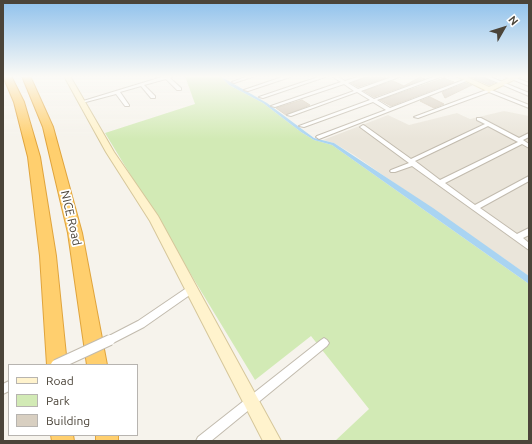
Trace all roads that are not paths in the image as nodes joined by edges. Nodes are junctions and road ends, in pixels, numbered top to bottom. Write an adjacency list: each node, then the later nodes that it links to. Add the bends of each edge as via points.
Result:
1 (17, 97): 39 (highway, via 34,157 48,256)
2 (36, 97): 41 (highway, NICE Road, via 48,127 72,218 84,276)
3 (79, 97): 14 (street)
4 (100, 97): 14 (street)
5 (121, 97): 15 (street)
6 (302, 97): 16 (street)
7 (344, 97): 19 (street)
8 (367, 97): 13 (street)
9 (383, 97): 13 (street)
10 (424, 97): 18 (street)
11 (471, 97): 20 (street)
12 (504, 97): 17 (street)
13 (374, 100): 18 (street); 23 (street)
14 (82, 102): 37 (street, via 110,152 154,219)
15 (127, 105)
16 (273, 106)
17 (529, 108)
18 (390, 110): 26 (street)
19 (288, 115)
20 (416, 117)
21 (479, 118): 22 (street)
22 (489, 124): 27 (street); 29 (street)
23 (302, 126)
24 (363, 126): 29 (street)
25 (529, 136): 27 (street)
26 (319, 137)
27 (520, 141): 28 (street); 32 (street)
28 (529, 146)
29 (412, 162): 30 (street); 32 (street)
30 (393, 171)
31 (529, 178): 33 (street)
32 (440, 182): 33 (street)
33 (475, 208): 35 (street)
34 (529, 231): 35 (street)
35 (518, 238): 36 (street)
36 (529, 247)
37 (191, 289): 40 (street, bridge, via 141,324); 42 (street)
38 (324, 343): 42 (street)
39 (57, 364)
40 (59, 364)
41 (97, 364)
42 (251, 402): 43 (street); 44 (street)
43 (202, 441)
44 (272, 441)

